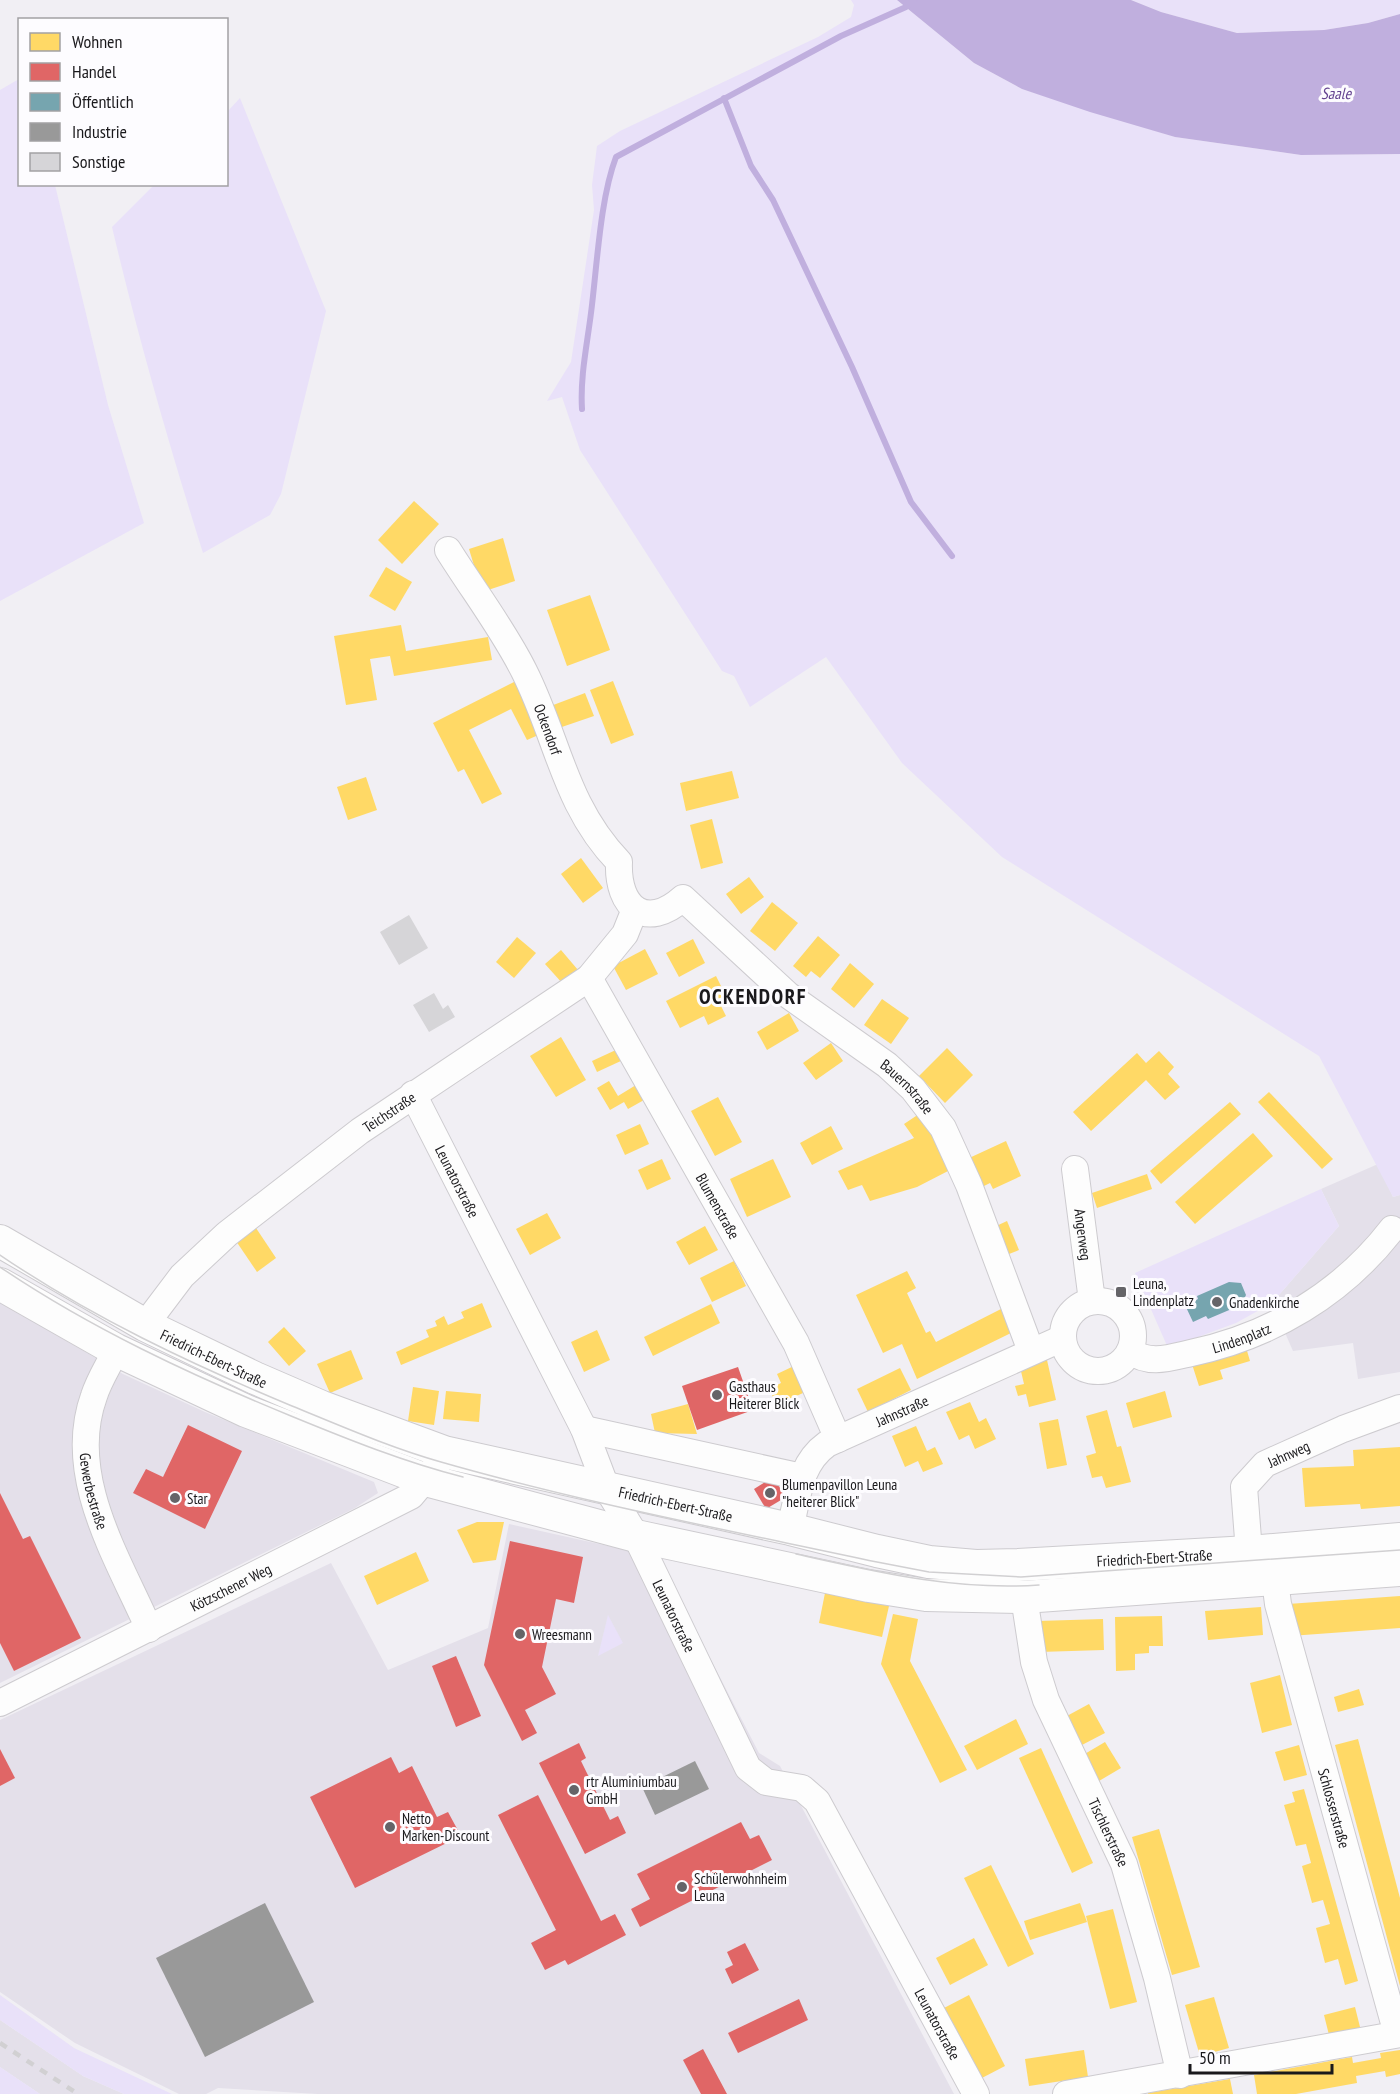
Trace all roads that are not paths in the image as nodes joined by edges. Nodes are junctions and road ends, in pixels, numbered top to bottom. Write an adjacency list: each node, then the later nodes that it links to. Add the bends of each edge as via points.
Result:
1 (448, 550): 2 (street, Ockendorf, via 523,670 564,778 598,840 619,862 618,879 624,899)
2 (635, 909): 3 (street, Teichstraße, via 625,934); 13 (street, Bauernstraße, via 652,913 670,909 683,898 788,995 887,1065 913,1089 937,1120 969,1185)
3 (589, 978): 4 (street, Teichstraße); 17 (street, Blumenstraße, via 796,1343)
4 (413, 1094): 10 (street, Teichstraße, via 227,1234 182,1276); 16 (street, Leunatorstraße)
5 (1075, 1169): 9 (street, Angerweg)
6 (1392, 1228): 14 (street, Lindenplatz, via 1369,1259 1338,1285 1268,1328 1219,1347 1156,1360 1140,1359)
7 (0, 1241): 10 (main road, Friedrich-Ebert-Straße)
8 (0, 1284): 12 (main road, Friedrich-Ebert-Straße)
9 (1092, 1301): 11 (street, via 1068,1317); 14 (street, via 1115,1305 1124,1312 1132,1325)
10 (145, 1325): 18 (main road, Friedrich-Ebert-Straße, via 312,1403)
11 (1062, 1338): 13 (street, Jahnstraße); 14 (street, via 1070,1356 1084,1368 1099,1371 1112,1368)
12 (116, 1350): 20 (main road, Friedrich-Ebert-Straße, via 276,1424); 29 (street, Gewerbestraße, via 93,1397 86,1432 87,1468 94,1503)
13 (1031, 1351): 17 (street, Jahnstraße)
14 (1130, 1351)
15 (1400, 1408): 25 (street, Jahnweg, via 1266,1464 1244,1487)
16 (584, 1429): 19 (street); 21 (street, Leunatorstraße)
17 (838, 1440): 19 (street, Jahnstraße, via 814,1454)
18 (444, 1452): 20 (street, Kötzschener Weg); 21 (main road, Friedrich-Ebert-Straße)
19 (802, 1477): 22 (street, Jahnstraße)
20 (426, 1480): 23 (main road, Friedrich-Ebert-Straße); 29 (street, Kötzschener Weg, via 411,1496)
21 (606, 1488): 22 (main road, Friedrich-Ebert-Straße); 23 (street, Leunatorstraße)
22 (790, 1529): 25 (main road, Friedrich-Ebert-Straße, via 930,1562 976,1566)
23 (636, 1536): 28 (main road, Friedrich-Ebert-Straße, via 926,1595); 33 (street, Leunatorstraße, via 748,1768 766,1782 802,1788 817,1801)
24 (1400, 1539): 25 (main road, Friedrich-Ebert-Straße)
25 (1249, 1552)
26 (1400, 1570): 27 (main road, Friedrich-Ebert-Straße)
27 (1275, 1580): 28 (main road, Friedrich-Ebert-Straße); 31 (street, Schlosserstraße, via 1278,1604)
28 (1024, 1597): 32 (street, Tischlerstraße, via 1034,1662 1046,1700 1124,1864)
29 (149, 1629): 30 (street, Kötzschener Weg)
30 (0, 1703)
31 (1399, 2034): 32 (street)
32 (1180, 2074): 34 (street)
33 (976, 2094)
34 (1066, 2094)

